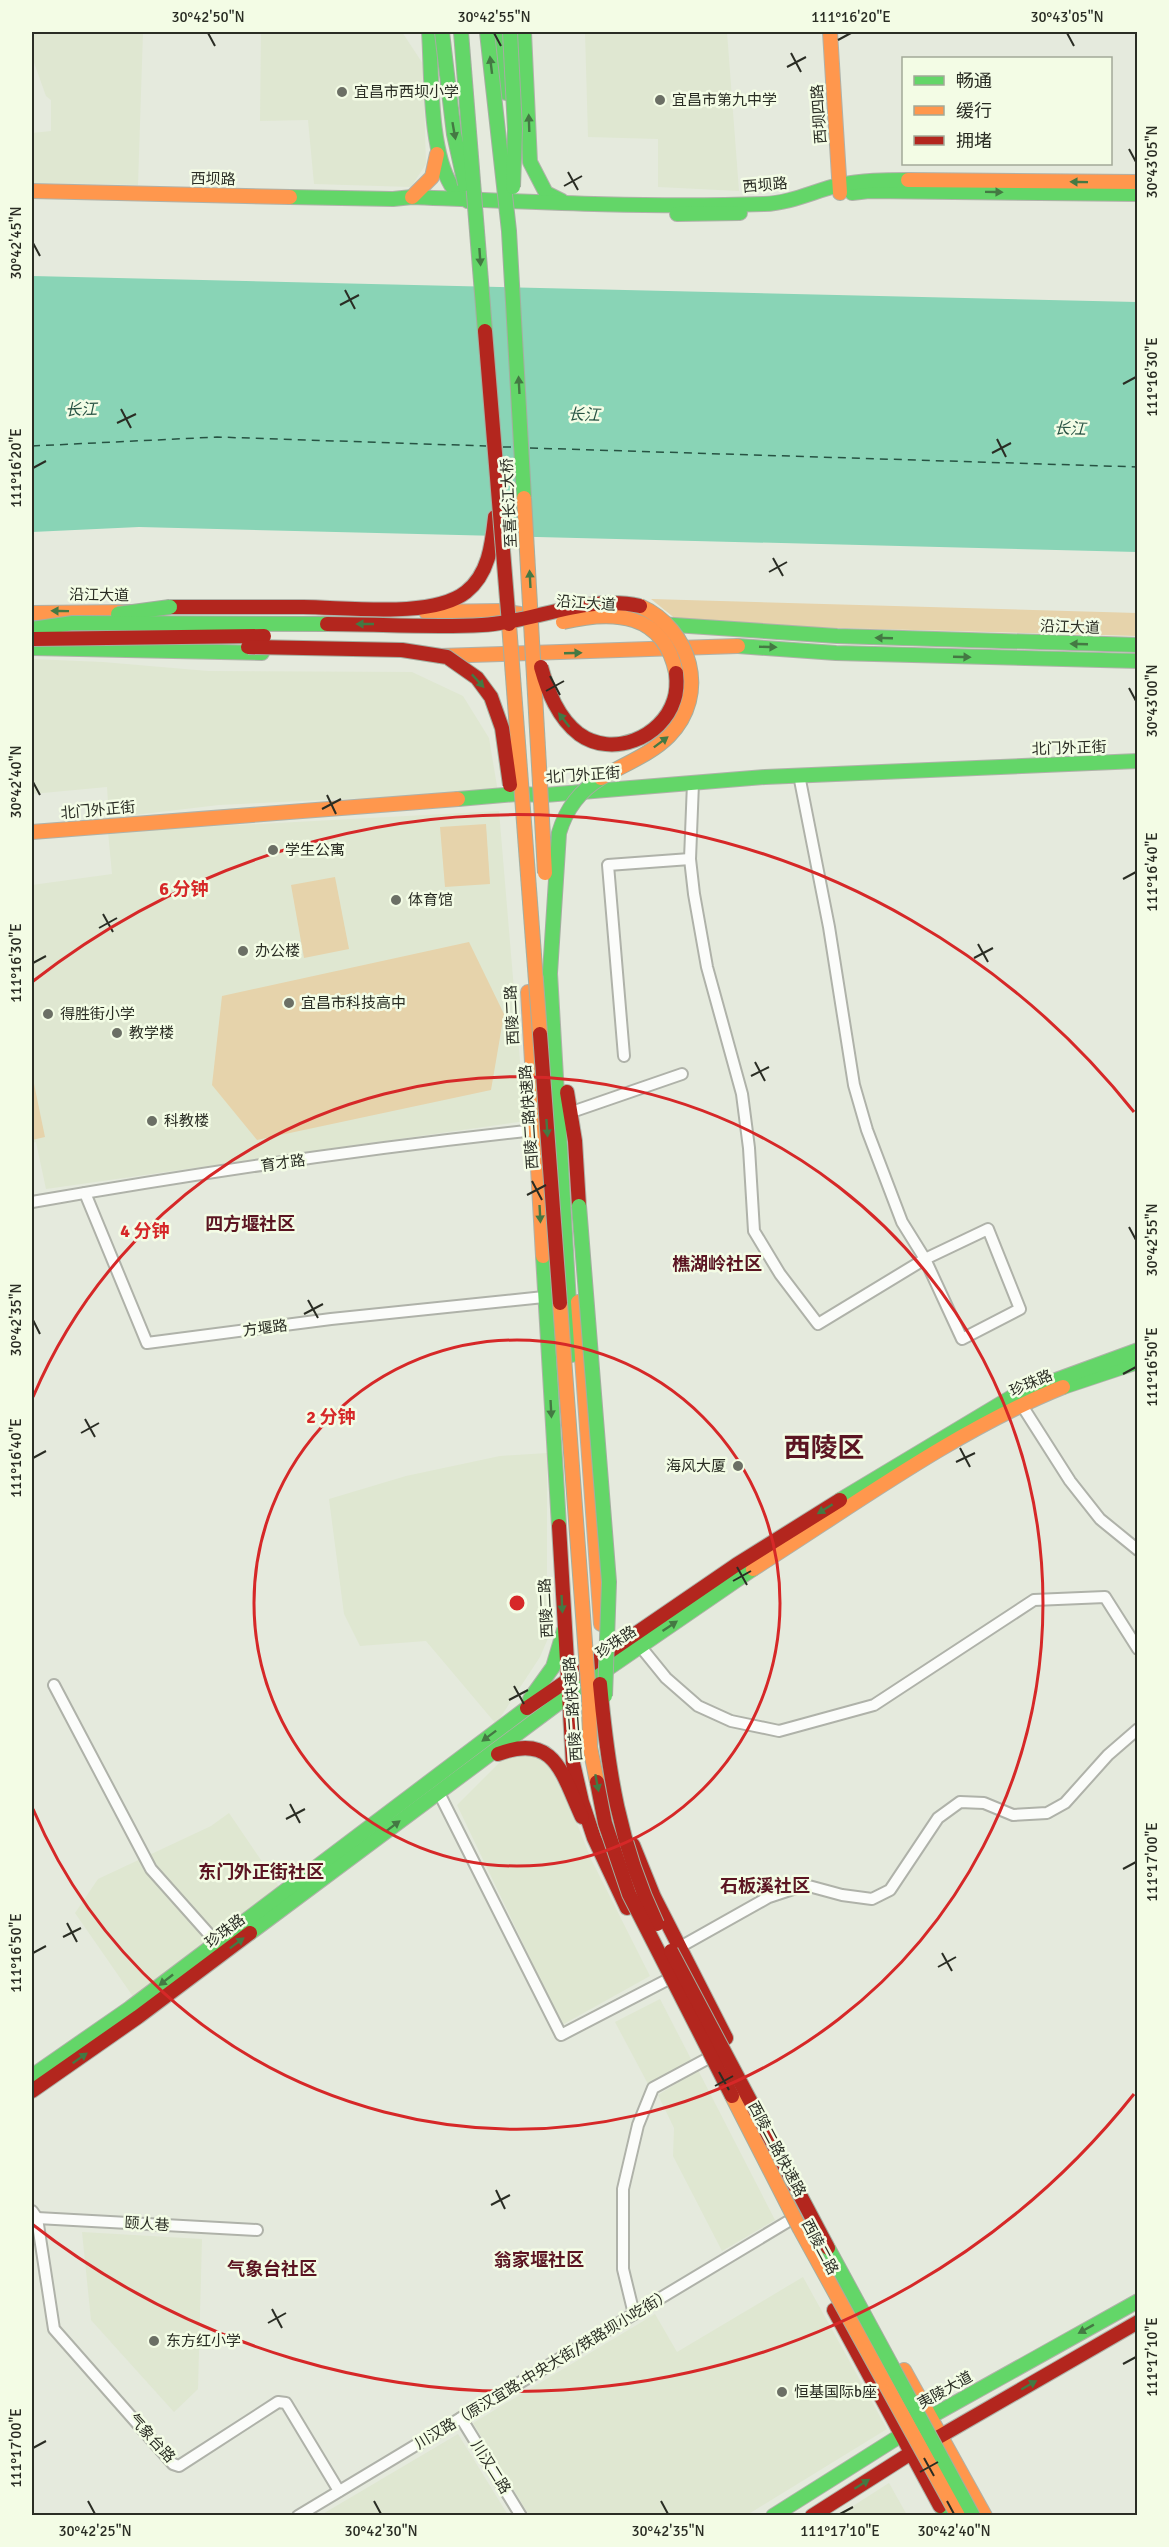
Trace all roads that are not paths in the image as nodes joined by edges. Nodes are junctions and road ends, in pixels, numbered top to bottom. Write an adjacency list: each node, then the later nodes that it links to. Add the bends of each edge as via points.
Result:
1 (429, 32): 10 (main road)
2 (442, 32): 22 (main road, one-way to 22, bridge, via 454,134)
3 (455, 32): 18 (main road)
4 (461, 32): 22 (main road, 至喜长江大桥, bridge)
5 (487, 32): 21 (main road, 至喜长江大桥, one-way to 5, bridge)
6 (498, 32): 20 (main road)
7 (510, 32): 21 (main road, bridge, via 516,153)
8 (524, 32): 11 (main road, one-way to 8)
9 (830, 32): 13 (main road, 西坝四路)
10 (438, 145): 16 (main road, via 432,177); 18 (main road, via 441,165 452,186)
11 (530, 162): 19 (main road, via 546,193); 20 (main road)
12 (1137, 182): 13 (main road, 西坝路, one-way to 13, via 872,180)
13 (840, 190): 15 (main road, 西坝路, one-way to 15); 19 (main road, 西坝路, via 766,204); 20 (main road, 西坝路, via 806,206 710,215)
14 (32, 191): 17 (main road, 西坝路)
15 (1137, 194)
16 (412, 197): 17 (main road, 西坝路); 18 (main road, 西坝路)
17 (393, 199): 18 (main road, 西坝路)
18 (474, 202): 20 (main road, 西坝路)
19 (571, 204): 20 (main road, 西坝路)
20 (523, 206)
21 (509, 231): 29 (main road, 至喜长江大桥, one-way to 21, bridge)
22 (478, 233): 23 (main road, 至喜长江大桥, one-way to 23, bridge)
23 (497, 491): 28 (main road, bridge, via 491,552 466,592 452,601 393,610 170,607); 43 (main road, 至喜长江大桥, bridge)
24 (501, 611): 25 (main road, 沿江大道, one-way to 25); 26 (main road, 沿江大道); 33 (main road, 西陵二路)
25 (32, 613)
26 (533, 616): 31 (main road, 沿江大道, one-way to 26, via 837,636); 34 (main road)
27 (32, 629): 28 (main road, bridge)
28 (72, 630): 29 (main road, one-way to 29, bridge, via 481,636 596,616 621,616 651,628 673,658 677,683 668,714 652,731 632,742 614,746 583,738 569,727 545,684); 30 (main road, bridge); 43 (main road, one-way to 43, bridge, via 109,644 141,647 402,650 432,653 460,664 491,697 502,728); 44 (main road, one-way to 28, bridge, via 556,847 563,820 584,789 664,741 680,724 686,710 692,680 688,657 678,636 661,617 641,606 613,601 482,625)
29 (532, 632): 44 (main road, 至喜长江大桥, bridge)
30 (32, 639)
31 (1137, 645)
32 (32, 648): 33 (main road, via 413,656)
33 (505, 654): 34 (main road); 39 (main road, 西陵二路)
34 (538, 654): 35 (main road, one-way to 35, via 751,646 836,653); 40 (main road)
35 (1137, 661)
36 (1137, 761): 37 (main road, 北门外正街)
37 (800, 775): 38 (main road, 北门外正街); 51 (street, via 854,1084 867,1130 903,1222)
38 (693, 783): 40 (main road, 北门外正街); 42 (street)
39 (517, 794): 40 (main road, 北门外正街); 41 (main road, 北门外正街); 48 (main road, 西陵二路)
40 (545, 795): 47 (main road)
41 (32, 832)
42 (690, 859): 45 (street, via 608,865); 51 (street, via 707,967 742,1094 753,1231 818,1324)
43 (531, 923): 95 (main road, 西陵二路快速路, one-way to 95, bridge, via 590,1747 605,1823 629,1894 739,2113)
44 (550, 973): 66 (main road, 西陵二路快速路, bridge, via 577,1441)
45 (624, 1056)
46 (682, 1074): 47 (street)
47 (568, 1113): 60 (main road, 西陵二路, via 566,1141); 66 (main road, bridge, via 575,1141 609,1582)
48 (535, 1130): 49 (street, 育才路, via 428,1141); 52 (main road, 西陵二路, one-way to 52)
49 (85, 1193): 50 (street, 育才路); 52 (street, 方堰路, via 147,1343)
50 (32, 1202)
51 (925, 1259): 51 (street, via 988,1229 1020,1309 962,1339)
52 (544, 1297): 57 (main road, 西陵二路, one-way to 57)
53 (1137, 1350): 60 (main road, 珍珠路, one-way to 60, via 1015,1395 736,1565)
54 (1137, 1362): 55 (main road, 珍珠路)
55 (1021, 1404): 56 (street, via 1070,1481 1101,1519); 58 (main road, 珍珠路, one-way to 55, via 906,1471)
56 (1137, 1550)
57 (564, 1630): 62 (main road, 西陵二路); 65 (main road, via 553,1667)
58 (640, 1646): 59 (street, via 666,1678 698,1706 731,1721 779,1731 874,1705 1034,1600 1105,1597); 61 (main road, 珍珠路)
59 (1137, 1649)
60 (603, 1655): 61 (main road, 西陵二路); 62 (main road, 珍珠路)
61 (604, 1670): 64 (main road, 珍珠路); 72 (main road, 西陵二路, via 613,1751 633,1845)
62 (567, 1680): 64 (main road, 西陵二路); 65 (main road, 珍珠路)
63 (54, 1685): 71 (street, via 151,1869)
64 (568, 1696): 68 (main road, 珍珠路); 70 (main road, 西陵二路, via 574,1772)
65 (515, 1716): 71 (main road, 珍珠路, one-way to 71)
66 (603, 1719): 88 (main road, 西陵二路快速路, bridge, via 617,1820 627,1857 651,1913)
67 (1137, 1729): 72 (street, via 1065,1803 1047,1813 1013,1815 984,1803 960,1802 938,1818 890,1890 872,1899 805,1885 769,1897)
68 (461, 1774): 69 (main road, 珍珠路); 70 (main road, via 507,1749 527,1745 544,1750 559,1770)
69 (438, 1791): 73 (street, via 561,2035); 76 (main road, 珍珠路, one-way to 69, via 138,2017)
70 (596, 1845): 73 (main road, 西陵二路)
71 (216, 1942): 75 (main road, 珍珠路, one-way to 75)
72 (680, 1947): 83 (main road, 西陵二路, via 812,2207)
73 (665, 1981): 74 (main road, 西陵二路)
74 (705, 2060): 78 (main road, 西陵二路); 81 (street, via 653,2088 638,2125 623,2190 623,2269)
75 (32, 2076)
76 (32, 2091)
77 (34, 2215): 79 (street, 颐人巷); 89 (street, 气象台路, via 54,2329 173,2464 179,2466 278,2402 286,2403)
78 (788, 2222): 81 (street, 川汉路（原汉宜路·中央大街/铁路坝小吃街）); 85 (main road, 西陵二路)
79 (257, 2230)
80 (1137, 2301): 83 (main road, 夷陵大道, one-way to 83)
81 (634, 2314): 84 (street, 川汉路（原汉宜路·中央大街/铁路坝小吃街）)
82 (1137, 2322): 86 (main road, one-way to 82)
83 (930, 2417): 85 (main road, 夷陵大道); 86 (main road, 西陵二路)
84 (461, 2418): 89 (street, 川汉路（原汉宜路·中央大街/铁路坝小吃街）); 91 (street, 川汉二路)
85 (901, 2434): 87 (main road, 西陵二路); 92 (main road, 夷陵大道)
86 (941, 2436): 87 (main road); 97 (main road, 西陵二路)
87 (911, 2453): 93 (main road, one-way to 87); 94 (main road, 西陵二路)
88 (956, 2484): 96 (main road, 西陵二路快速路, bridge); 97 (main road, bridge)
89 (339, 2491): 90 (street, 川汉路（原汉宜路·中央大街/铁路坝小吃街）)
90 (298, 2516)
91 (521, 2516)
92 (772, 2516)
93 (812, 2516)
94 (945, 2516)
95 (958, 2516)
96 (973, 2516)
97 (983, 2516)

